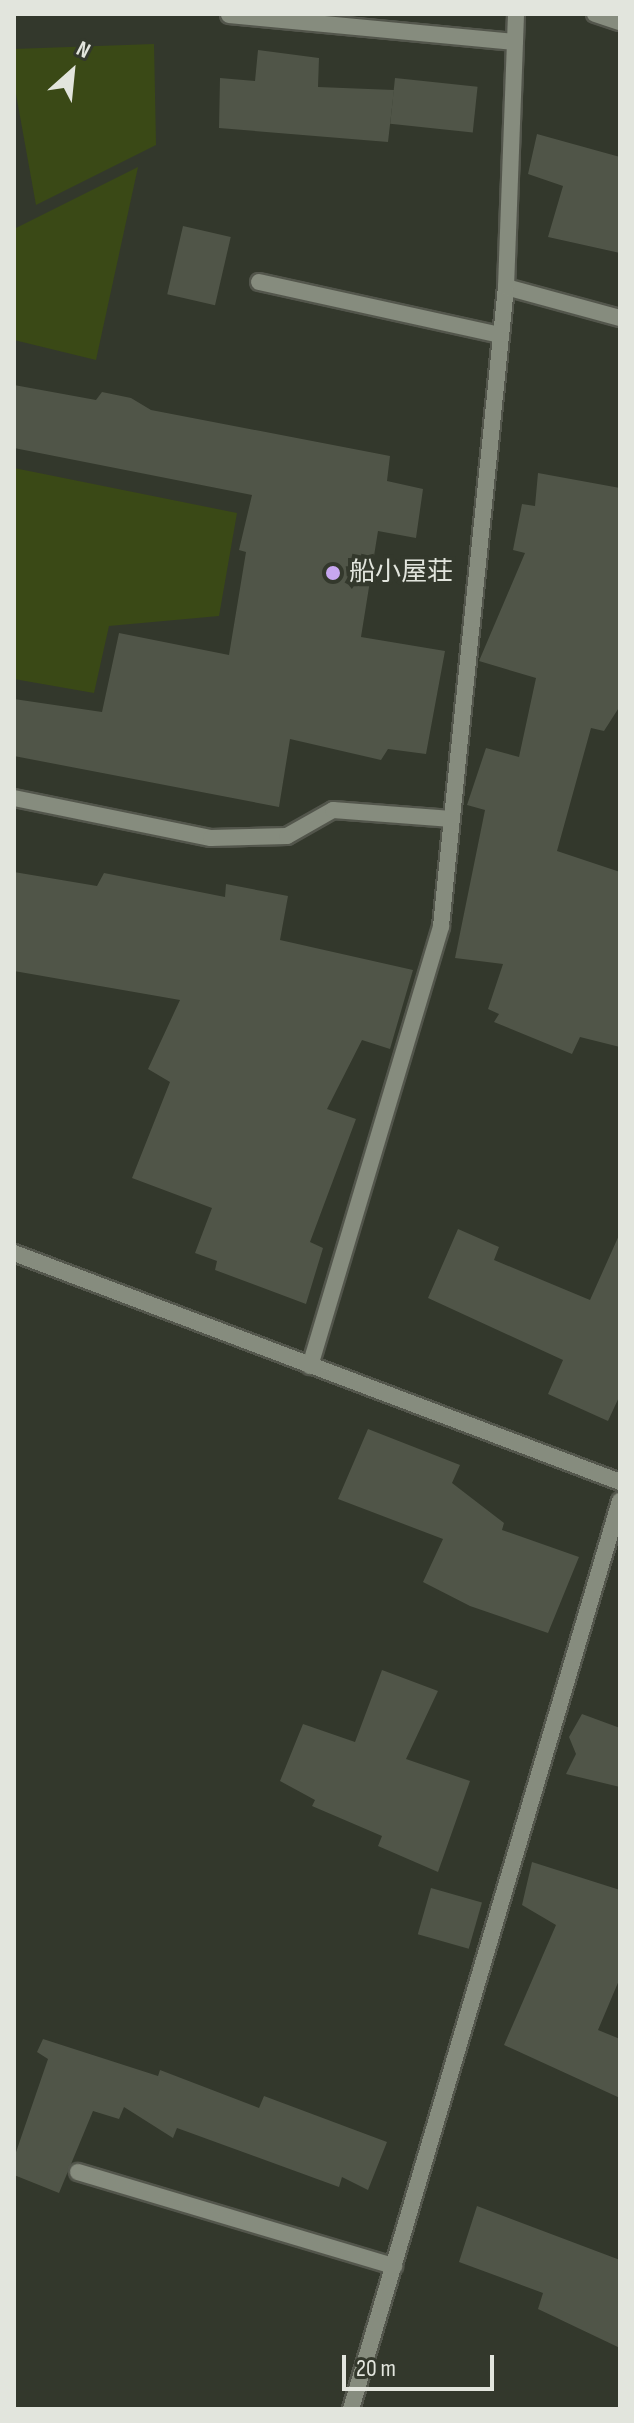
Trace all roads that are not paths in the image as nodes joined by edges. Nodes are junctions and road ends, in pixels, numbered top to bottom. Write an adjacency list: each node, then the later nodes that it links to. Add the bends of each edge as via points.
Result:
1 (516, 14): 5 (street)
2 (595, 14): 4 (street)
3 (229, 15): 5 (street)
4 (620, 22)
5 (515, 42): 7 (street)
6 (259, 282): 9 (street)
7 (506, 287): 8 (street); 9 (street)
8 (620, 318)
9 (501, 335): 11 (street)
10 (14, 798): 11 (street, via 211,838 287,836 333,810)
11 (452, 819): 13 (street, via 441,926)
12 (14, 1253): 13 (street)
13 (310, 1366): 14 (street)
14 (620, 1482)
15 (620, 1501): 17 (street)
16 (78, 2172): 17 (street)
17 (394, 2266): 18 (street)
18 (351, 2409)

